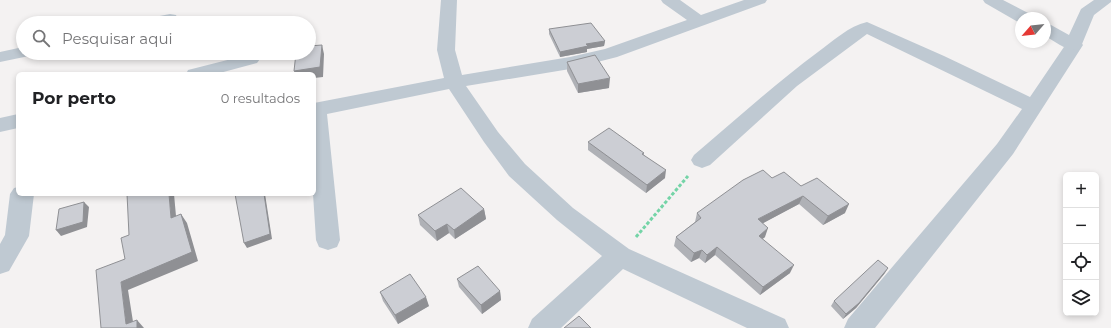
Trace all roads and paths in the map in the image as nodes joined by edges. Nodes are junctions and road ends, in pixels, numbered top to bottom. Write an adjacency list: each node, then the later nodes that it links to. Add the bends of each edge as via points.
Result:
1 (449, 0): 14 (street, via 446,50)
2 (669, 0): 7 (street)
3 (759, 0): 7 (street)
4 (991, 0): 6 (street)
5 (1104, 0): 9 (street, via 1087,13)
6 (1015, 13)
7 (699, 21): 14 (street, via 611,53 570,63)
8 (1051, 32): 9 (street)
9 (1074, 44): 15 (street)
10 (16, 54): 11 (street)
11 (0, 57)
12 (247, 60): 13 (street)
13 (202, 72)
14 (454, 82): 16 (street); 22 (street, via 491,137 518,170 565,214)
15 (1034, 107): 19 (street, via 867,27 790,82); 26 (street, via 1005,149)
16 (316, 109): 21 (street)
17 (16, 121): 18 (street)
18 (0, 125)
19 (702, 160): 22 (path)
20 (22, 196): 23 (street, via 17,236)
21 (328, 240)
22 (620, 256): 24 (street); 25 (street)
23 (3, 257)
24 (542, 328)
25 (775, 328)
26 (858, 328)

